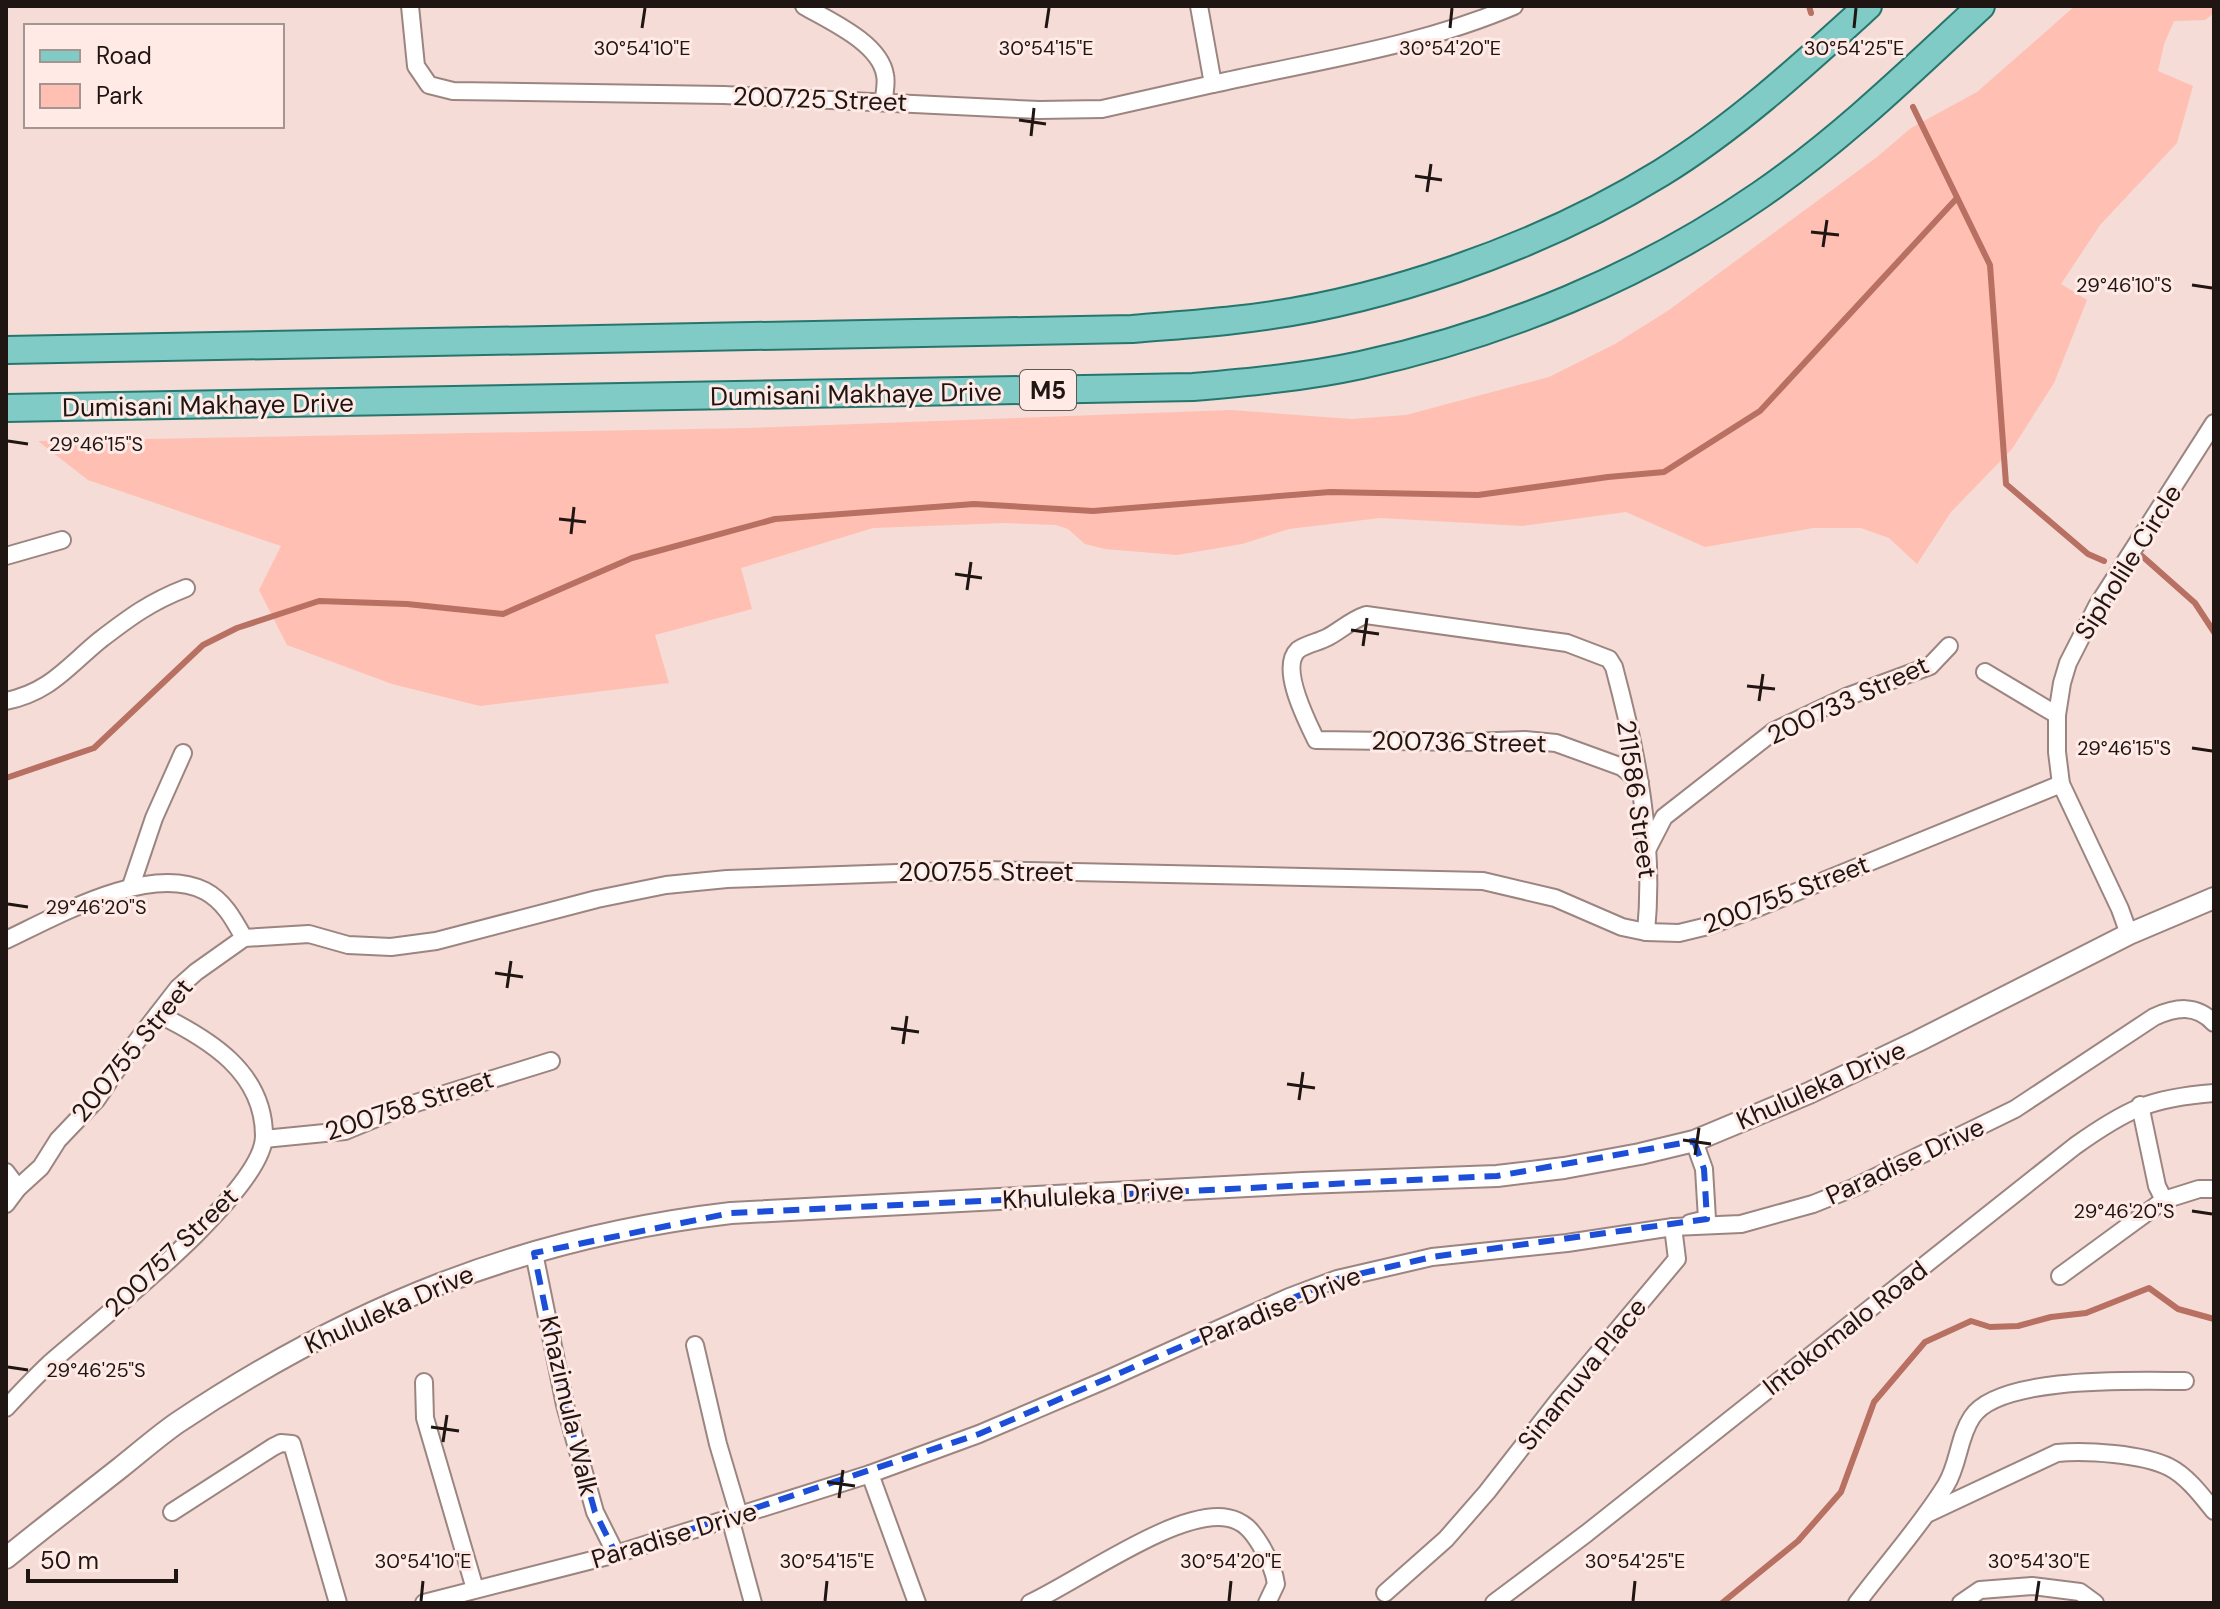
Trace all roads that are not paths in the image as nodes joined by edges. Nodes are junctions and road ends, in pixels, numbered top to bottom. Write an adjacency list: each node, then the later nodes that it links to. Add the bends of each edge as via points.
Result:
1 (410, 6): 8 (street, 200725 Street, via 416,66 429,85 453,91)
2 (804, 6): 8 (street, via 872,51 885,74)
3 (1199, 6): 7 (street)
4 (1514, 6): 7 (street, 200725 Street, via 1417,41)
5 (1868, 6): 9 (main road, M5, via 1775,91 1689,154 1618,196 1538,236 1445,272 1288,312 1132,329)
6 (1981, 6): 10 (main road, Dumisani Makhaye Drive / M5, via 1810,158 1695,236 1513,322 1363,364 1193,387)
7 (1213, 84): 8 (street, 200725 Street, via 1102,109)
8 (884, 101)
9 (6, 350)
10 (6, 408)
11 (2214, 423): 18 (street, Sipholile Circle, via 2097,606 2068,663)
12 (62, 540): 13 (street)
13 (6, 556)
14 (186, 588): 17 (street, via 153,601 54,682)
15 (1949, 646): 23 (street, 200733 Street, via 1930,666 1774,731 1664,817)
16 (1985, 672): 18 (street)
17 (6, 701)
18 (2057, 715): 22 (street, Sipholile Circle)
19 (1316, 740): 21 (street, 200736 Street, via 1556,743 1622,767); 21 (street, 211586 Street, via 1297,695 1291,663 1299,649 1366,615 1567,643 1609,659)
20 (183, 753): 24 (street)
21 (1640, 782): 23 (street, 211586 Street)
22 (2061, 784): 26 (street, 200755 Street, via 1708,926 1679,933); 27 (street, Sipholile Circle)
23 (1646, 852): 26 (street, 211586 Street)
24 (131, 886): 28 (street, via 176,884 204,891 222,903); 29 (street)
25 (2214, 898): 27 (street, Khululeka Drive)
26 (1646, 932): 28 (street, 200755 Street, via 1555,898 1483,881 984,870 666,885 436,941 391,947 348,945 309,934)
27 (2129, 934): 36 (street, Khululeka Drive, via 1864,1068)
28 (244, 938): 30 (street, 200755 Street, via 196,972)
29 (6, 940)
30 (158, 1014): 35 (street, via 198,1035 239,1067 255,1093); 38 (street, 200755 Street, via 97,1099)
31 (2214, 1023): 42 (street, Paradise Drive, via 2189,1008 2171,1009 2015,1109 1853,1188 1741,1224)
32 (551, 1061): 35 (street, 200758 Street, via 403,1107 345,1131)
33 (2214, 1093): 34 (street, Intokomalo Road)
34 (2140, 1105): 40 (street); 64 (street, Intokomalo Road, via 2075,1146)
35 (264, 1139): 48 (street, 200757 Street, via 254,1164 222,1208)
36 (1694, 1141): 42 (street, via 1704,1169 1707,1219); 43 (street, Khululeka Drive, via 1497,1176 731,1213 650,1225)
37 (6, 1172): 38 (street)
38 (18, 1188): 41 (street, 200755 Street)
39 (2214, 1189): 40 (street)
40 (2164, 1200): 44 (street)
41 (6, 1204)
42 (1673, 1227): 49 (street, Paradise Drive, via 1432,1257 1337,1279 979,1434); 57 (street, Sinamuva Place, via 1677,1259 1446,1539)
43 (534, 1253): 54 (street, Khazimula Walk, via 573,1436 595,1512); 55 (street, Khululeka Drive, via 412,1293 263,1368 174,1425)
44 (2060, 1276)
45 (695, 1345): 53 (street)
46 (2185, 1381): 52 (street, via 2112,1380 2002,1394 1973,1413 1949,1481)
47 (424, 1382): 56 (street, via 425,1418)
48 (6, 1408)
49 (870, 1474): 53 (street, Paradise Drive); 61 (street)
50 (2214, 1511): 52 (street, via 2170,1467 2079,1451 2057,1453)
51 (172, 1512): 58 (street, via 273,1447 292,1444)
52 (1928, 1513): 65 (street)
53 (734, 1516): 54 (street, Paradise Drive); 60 (street)
54 (616, 1554): 56 (street, Paradise Drive)
55 (6, 1558)
56 (475, 1589): 59 (street, Paradise Drive)
57 (1385, 1593)
58 (338, 1603)
59 (424, 1603)
60 (753, 1603)
61 (917, 1603)
62 (1030, 1603): 63 (street, via 1134,1545 1193,1521 1226,1517 1251,1528 1268,1556 1276,1584)
63 (1267, 1603)
64 (1494, 1603)
65 (1857, 1603)
66 (1961, 1603): 67 (street, via 1980,1590 2032,1586 2080,1592)
67 (2095, 1603)

